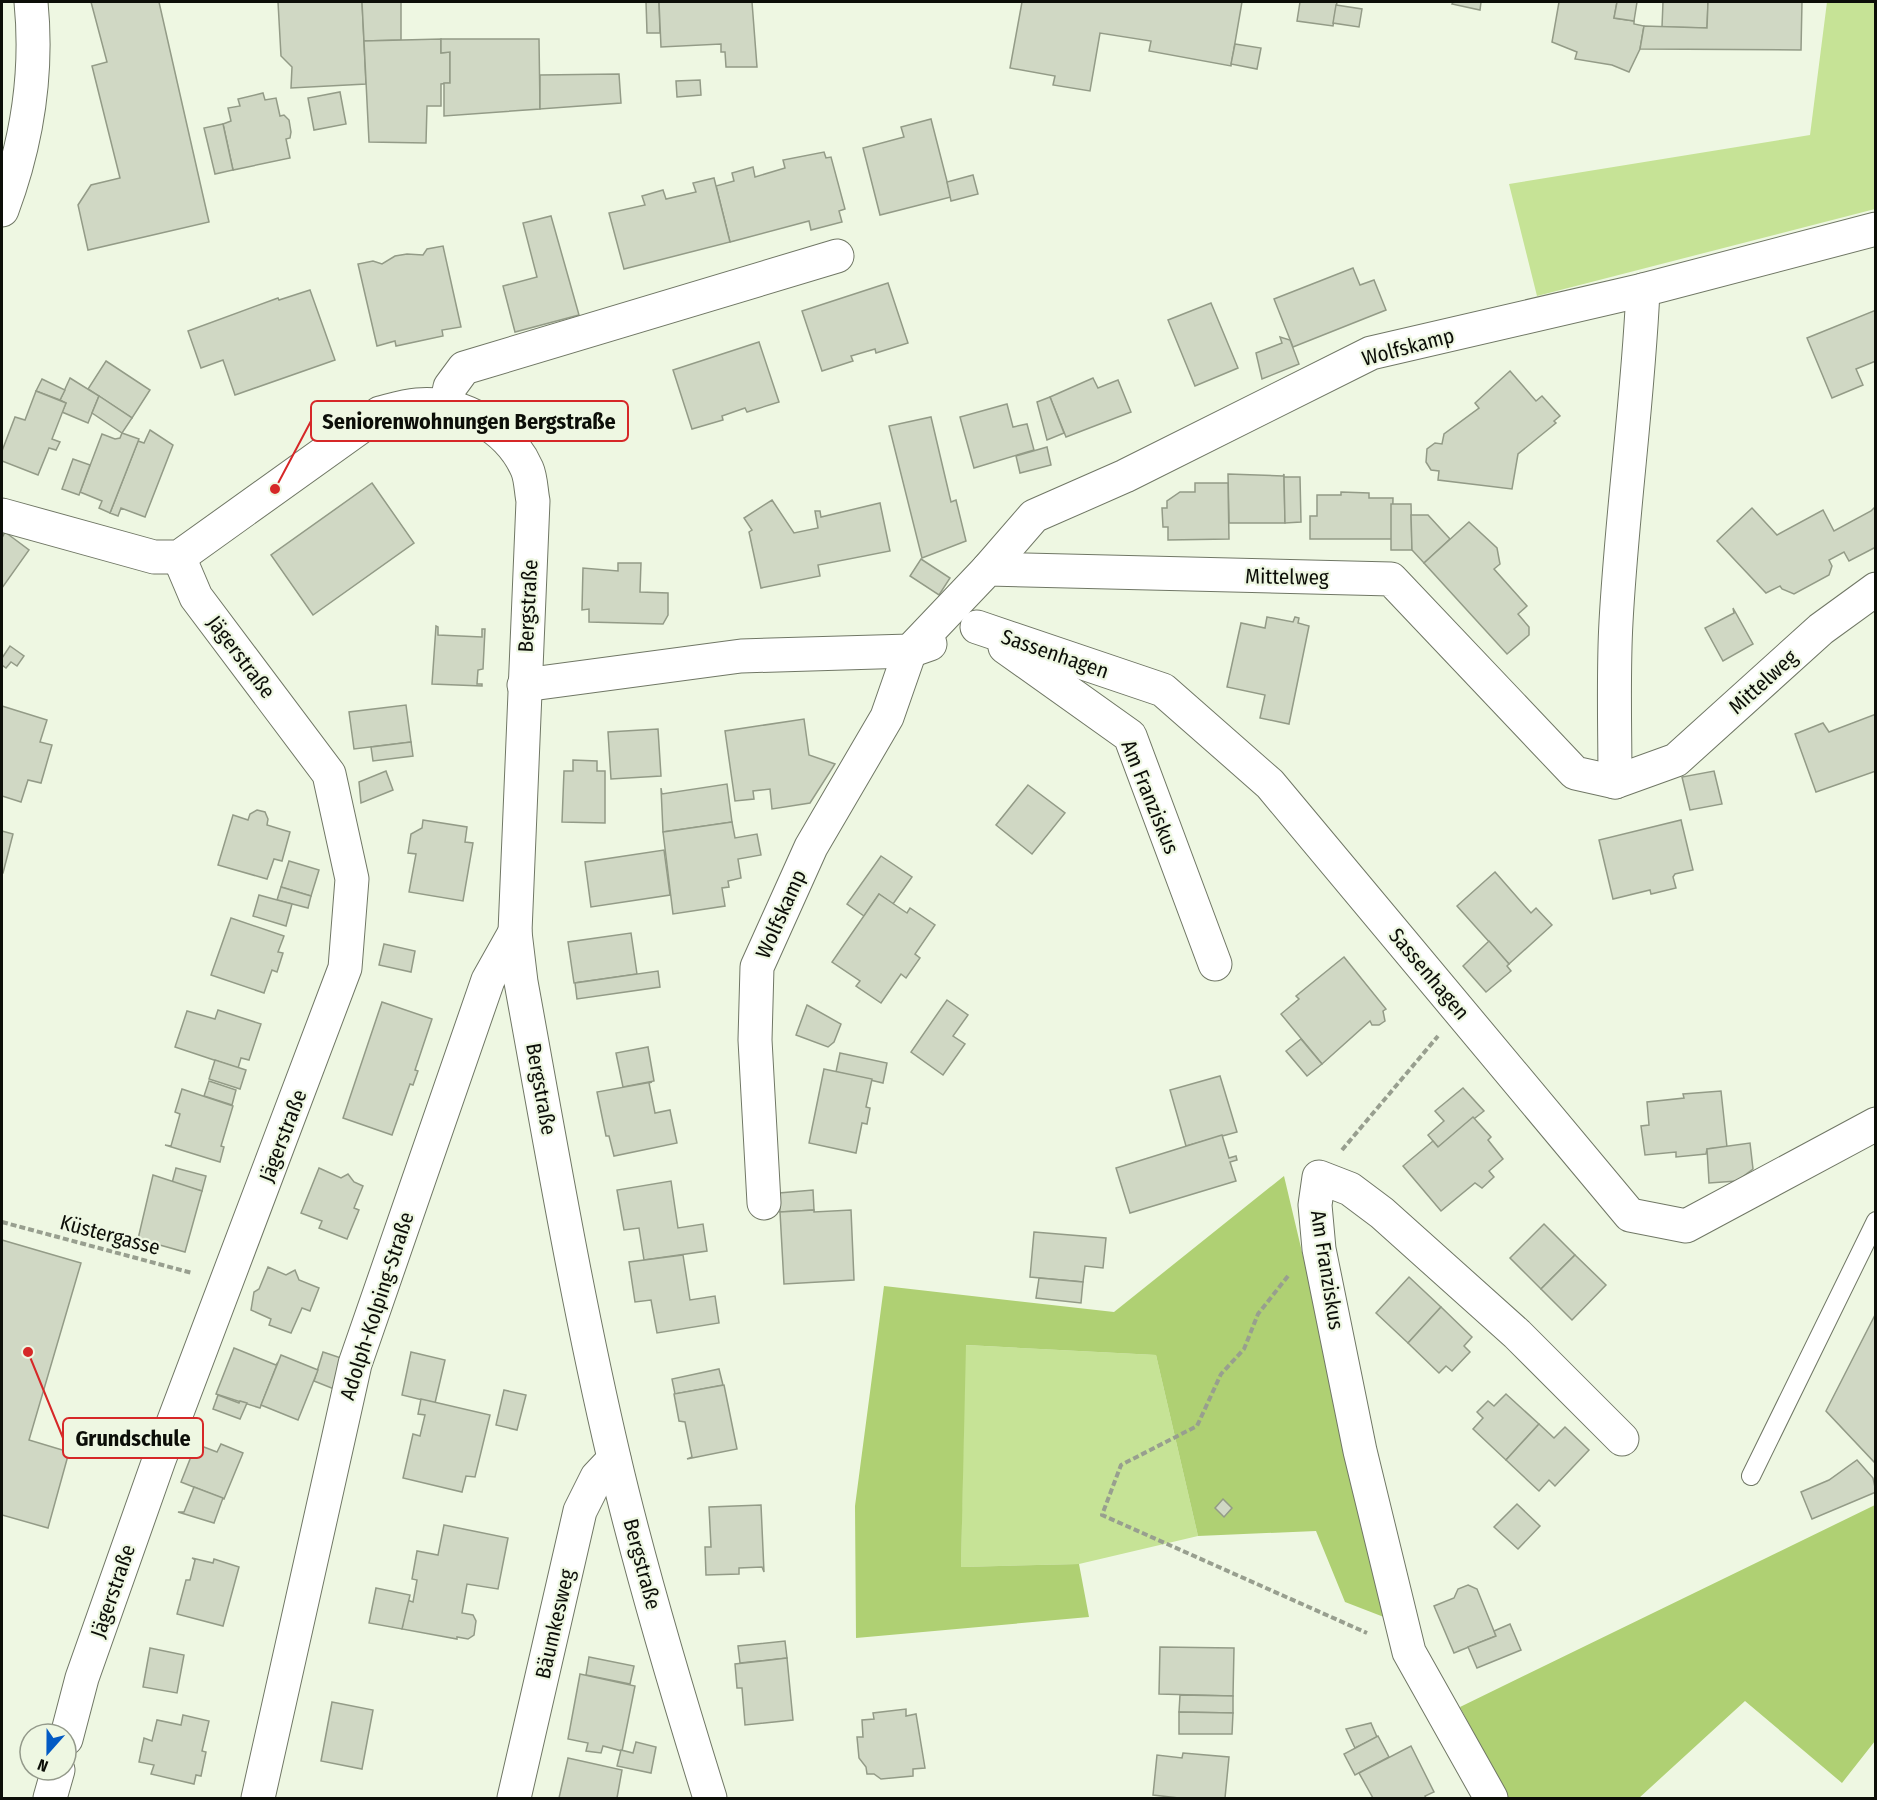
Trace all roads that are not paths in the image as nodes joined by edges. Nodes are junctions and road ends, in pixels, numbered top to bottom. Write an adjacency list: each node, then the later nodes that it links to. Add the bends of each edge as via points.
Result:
1 (31, 2): 2 (street, via 35,45 32,84 21,144)
2 (2, 210)
3 (1875, 229): 5 (street, Wolfskamp)
4 (837, 256): 6 (street, via 464,368 450,387)
5 (1643, 290): 9 (street, Wolfskamp, via 1371,353 1125,476 1034,516); 14 (street, via 1640,368 1616,623)
6 (446, 406): 8 (street, Bergstraße, via 417,405 380,413); 13 (street, Bergstraße, via 481,418 511,442 527,470 533,501)
7 (2, 515): 8 (street, via 142,554)
8 (178, 557): 23 (street, Jägerstraße, via 196,597 328,774 352,879 345,968 159,1460 82,1678)
9 (988, 569): 12 (street); 14 (street, Mittelweg, via 1391,579 1575,773)
10 (1875, 589): 14 (street, Mittelweg, via 1821,629 1676,760)
11 (977, 627): 12 (street); 16 (street, Am Franziskus, via 1130,736); 17 (street, Sassenhagen, via 1163,690 1270,784 1630,1215 1686,1226)
12 (910, 651): 13 (street, via 741,656); 18 (street, Wolfskamp, via 887,717 811,847 757,967 755,1041)
13 (524, 685): 15 (street, Bergstraße)
14 (1615, 782)
15 (515, 932): 21 (street, Bergstraße, via 575,1277); 26 (street, Adolph-Kolping-Straße, via 488,980 355,1364)
16 (1215, 964)
17 (1875, 1124)
18 (765, 1203)
19 (1875, 1221): 22 (lane)
20 (1622, 1439): 29 (street, Am Franziskus, via 1517,1334 1382,1213 1350,1189 1319,1176 1315,1205 1319,1249 1360,1451 1409,1652)
21 (614, 1459): 27 (street, Bäumkesweg, via 597,1477 580,1511); 28 (street, Bergstraße, via 677,1693)
22 (1751, 1476)
23 (70, 1722)
24 (55, 1782): 25 (street)
25 (50, 1798)
26 (258, 1798)
27 (514, 1798)
28 (710, 1798)
29 (1491, 1798)

